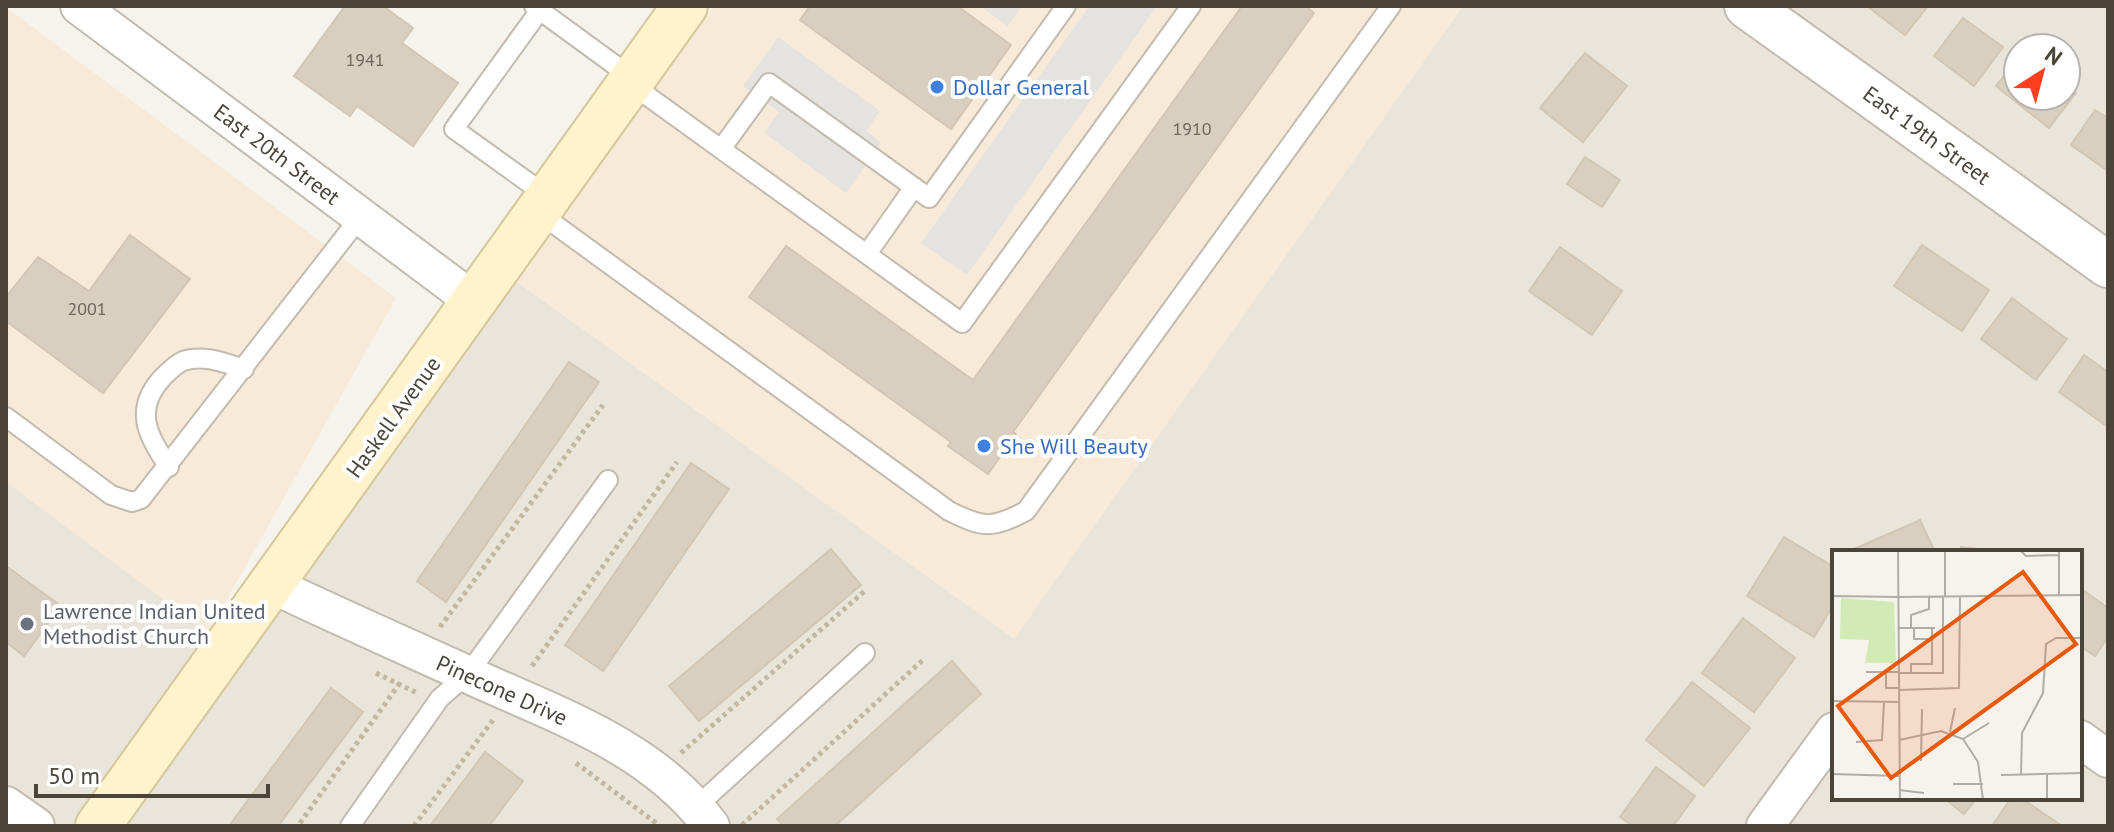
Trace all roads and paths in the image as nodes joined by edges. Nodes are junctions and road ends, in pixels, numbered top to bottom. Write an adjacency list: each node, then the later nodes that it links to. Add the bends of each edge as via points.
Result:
1 (79, 6): 12 (street, East 20th Street)
2 (685, 6): 8 (main road, Haskell Avenue)
3 (1191, 6): 13 (lane, via 962,323)
4 (1391, 6): 11 (lane, via 1026,511 1001,525 974,523 949,511)
5 (1747, 6): 14 (street, East 19th Street)
6 (1065, 7): 10 (lane, via 929,198)
7 (537, 8): 8 (lane); 11 (lane, via 454,129)
8 (633, 82): 9 (lane); 11 (main road, Haskell Avenue)
9 (721, 149): 10 (lane, via 769,83); 13 (lane)
10 (914, 187): 13 (lane)
11 (544, 205): 15 (main road, Haskell Avenue)
12 (361, 216): 15 (street, East 20th Street); 16 (lane)
13 (867, 254)
14 (2108, 265)
15 (475, 302): 22 (main road, Haskell Avenue)
16 (244, 369): 20 (lane); 20 (lane, via 214,359 182,362 155,386 146,423 151,443)
17 (603, 405): 24 (path)
18 (6, 417): 20 (lane, via 122,500 141,499)
19 (677, 462): 28 (path)
20 (169, 467)
21 (608, 480): 27 (lane)
22 (272, 585): 24 (street, Pinecone Drive); 37 (main road, Haskell Avenue)
23 (867, 589): 32 (path)
24 (421, 653): 27 (street, Pinecone Drive); 35 (path)
25 (865, 653): 34 (lane)
26 (924, 659): 40 (path)
27 (468, 674): 28 (street, Pinecone Drive); 38 (lane, via 440,698)
28 (512, 694): 32 (street, Pinecone Drive, via 606,737); 39 (path)
29 (1832, 734): 41 (street)
30 (2082, 740): 31 (street)
31 (2108, 759)
32 (659, 772): 34 (street, Pinecone Drive)
33 (6, 805): 36 (street)
34 (703, 817)
35 (300, 823)
36 (36, 826)
37 (98, 826)
38 (350, 826)
39 (414, 826)
40 (741, 826)
41 (1765, 826)

